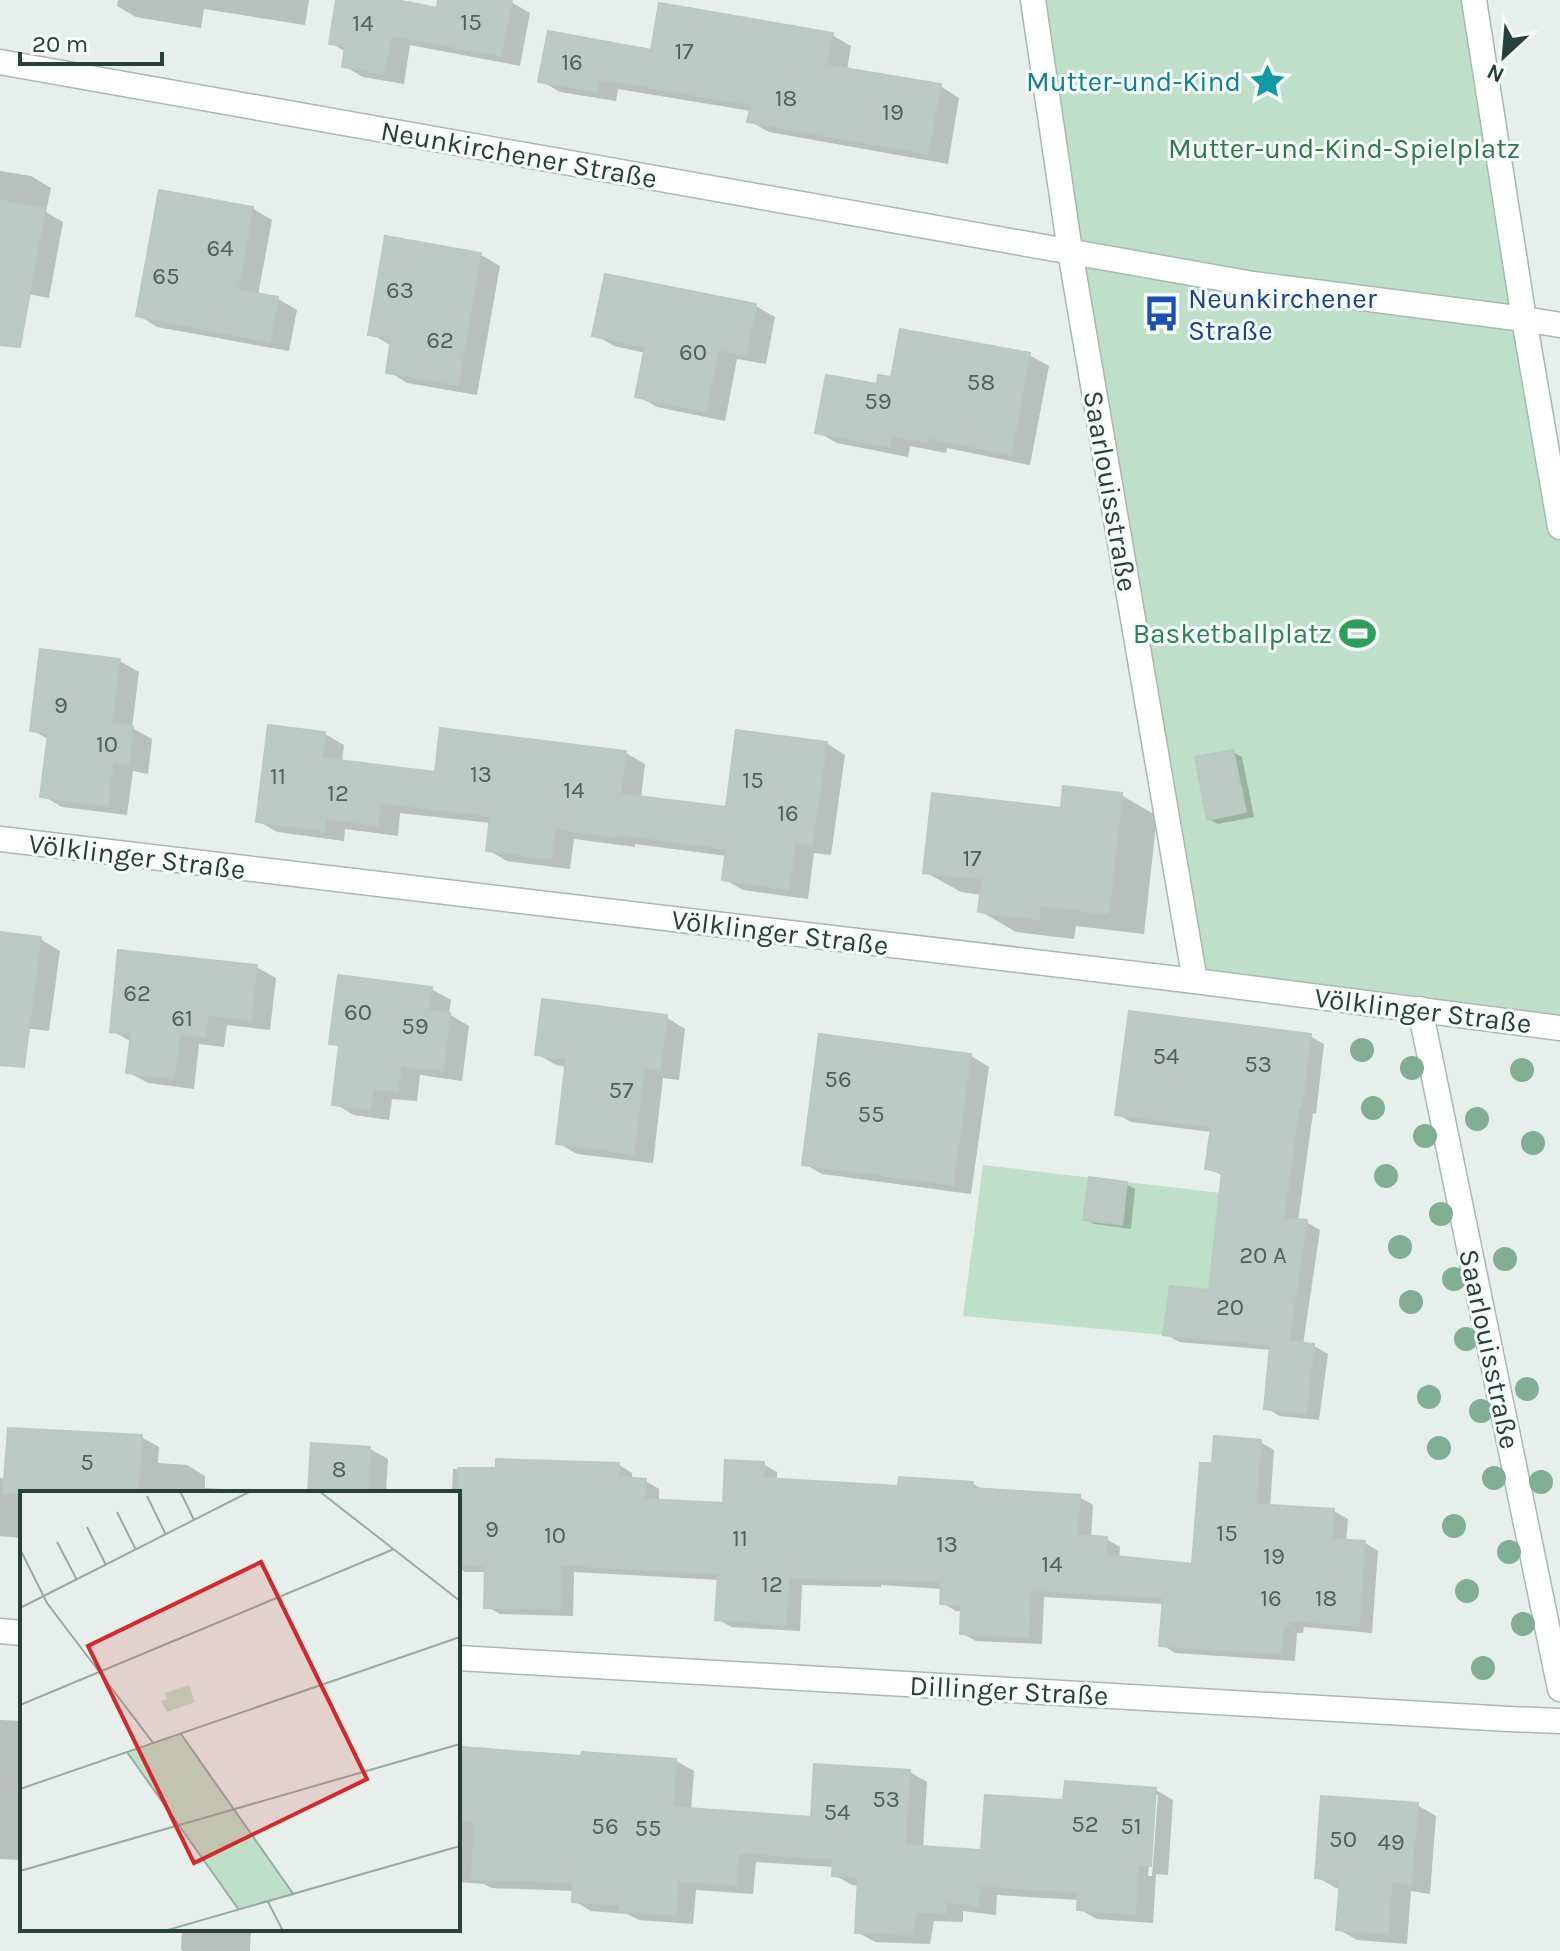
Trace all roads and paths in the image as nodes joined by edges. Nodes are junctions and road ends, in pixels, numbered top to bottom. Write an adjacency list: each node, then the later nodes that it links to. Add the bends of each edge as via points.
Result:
1 (1033, 0): 4 (street, Saarlouisstraße)
2 (1474, 0): 5 (street)
3 (0, 62): 4 (street, Neunkirchener Straße)
4 (1070, 251): 5 (street, Neunkirchener Straße, via 1253,284); 9 (street, Saarlouisstraße)
5 (1524, 319): 6 (street, Neunkirchener Straße); 7 (street)
6 (1560, 325)
7 (1560, 527)
8 (0, 839): 9 (street, Völklinger Straße)
9 (1195, 981): 10 (street, Völklinger Straße)
10 (1420, 1009): 11 (street, Völklinger Straße); 15 (street, Saarlouisstraße)
11 (1560, 1028)
12 (0, 1631): 13 (street)
13 (20, 1633)
14 (460, 1658): 16 (street, Dillinger Straße)
15 (1560, 1689)
16 (1560, 1721)

